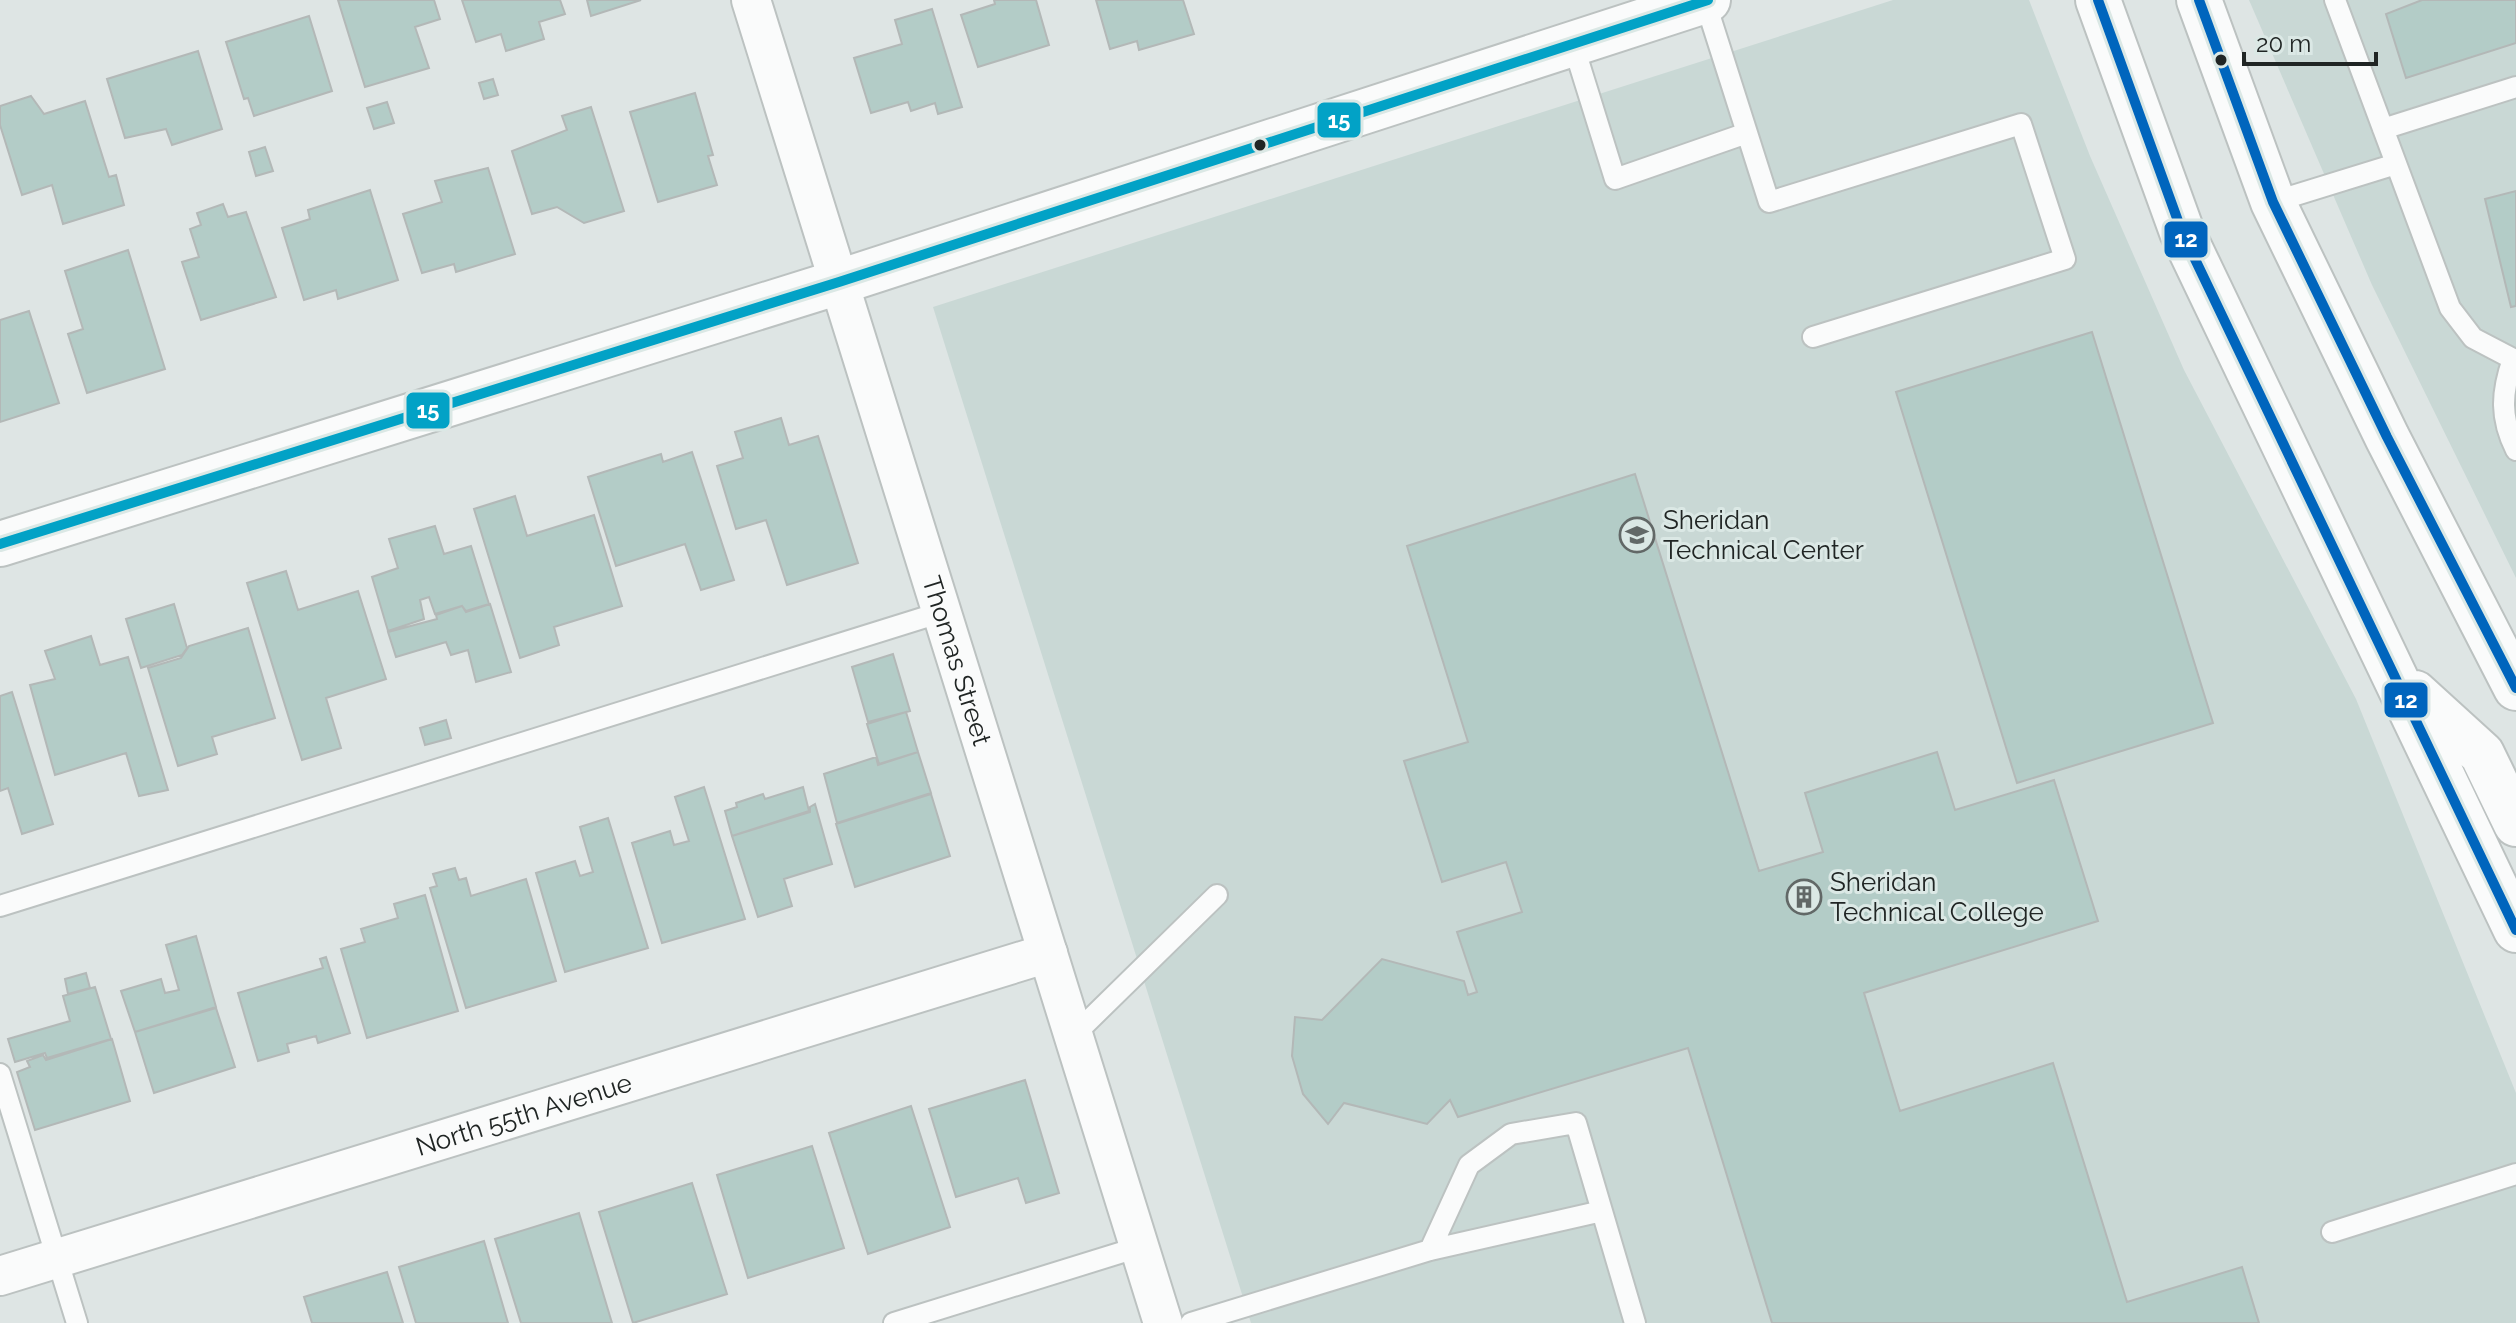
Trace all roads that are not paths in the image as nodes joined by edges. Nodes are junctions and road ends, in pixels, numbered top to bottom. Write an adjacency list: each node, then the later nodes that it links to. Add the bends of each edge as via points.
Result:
1 (751, 0): 12 (street, Thomas Street)
2 (2098, 0): 17 (main road, via 2182,232)
3 (2199, 0): 11 (main road)
4 (2335, 0): 8 (lane)
5 (1707, 1): 6 (main road); 9 (lane)
6 (1573, 44): 9 (lane, via 1615,179); 12 (main road)
7 (2516, 87): 8 (lane)
8 (2383, 129): 10 (lane)
9 (1747, 133): 13 (lane, via 1769,202 2021,124 2065,259)
10 (2396, 164): 11 (lane); 14 (lane, via 2450,308 2473,338 2513,359 2502,395)
11 (2273, 202): 18 (main road)
12 (839, 282): 15 (main road); 16 (street, Thomas Street)
13 (1813, 337)
14 (2516, 450)
15 (0, 544)
16 (942, 612): 21 (lane); 23 (street, Thomas Street)
17 (2398, 678): 19 (main road, via 2482,754); 22 (main road)
18 (2516, 688)
19 (2516, 824)
20 (1217, 895): 24 (lane)
21 (0, 906)
22 (2516, 930)
23 (1048, 953): 24 (street, Thomas Street); 31 (street, North 55th Avenue)
24 (1074, 1035): 29 (street, Thomas Street)
25 (0, 1074): 31 (lane)
26 (2516, 1174): 28 (lane)
27 (1602, 1211): 30 (lane); 30 (lane, via 1576,1123 1511,1134 1469,1165); 37 (lane)
28 (2332, 1232)
29 (1139, 1247): 34 (lane); 35 (street, Thomas Street)
30 (1430, 1250): 36 (lane)
31 (57, 1258): 32 (street, North 55th Avenue); 33 (lane)
32 (0, 1276)
33 (77, 1323)
34 (894, 1323)
35 (1163, 1323)
36 (1191, 1323)
37 (1635, 1323)

